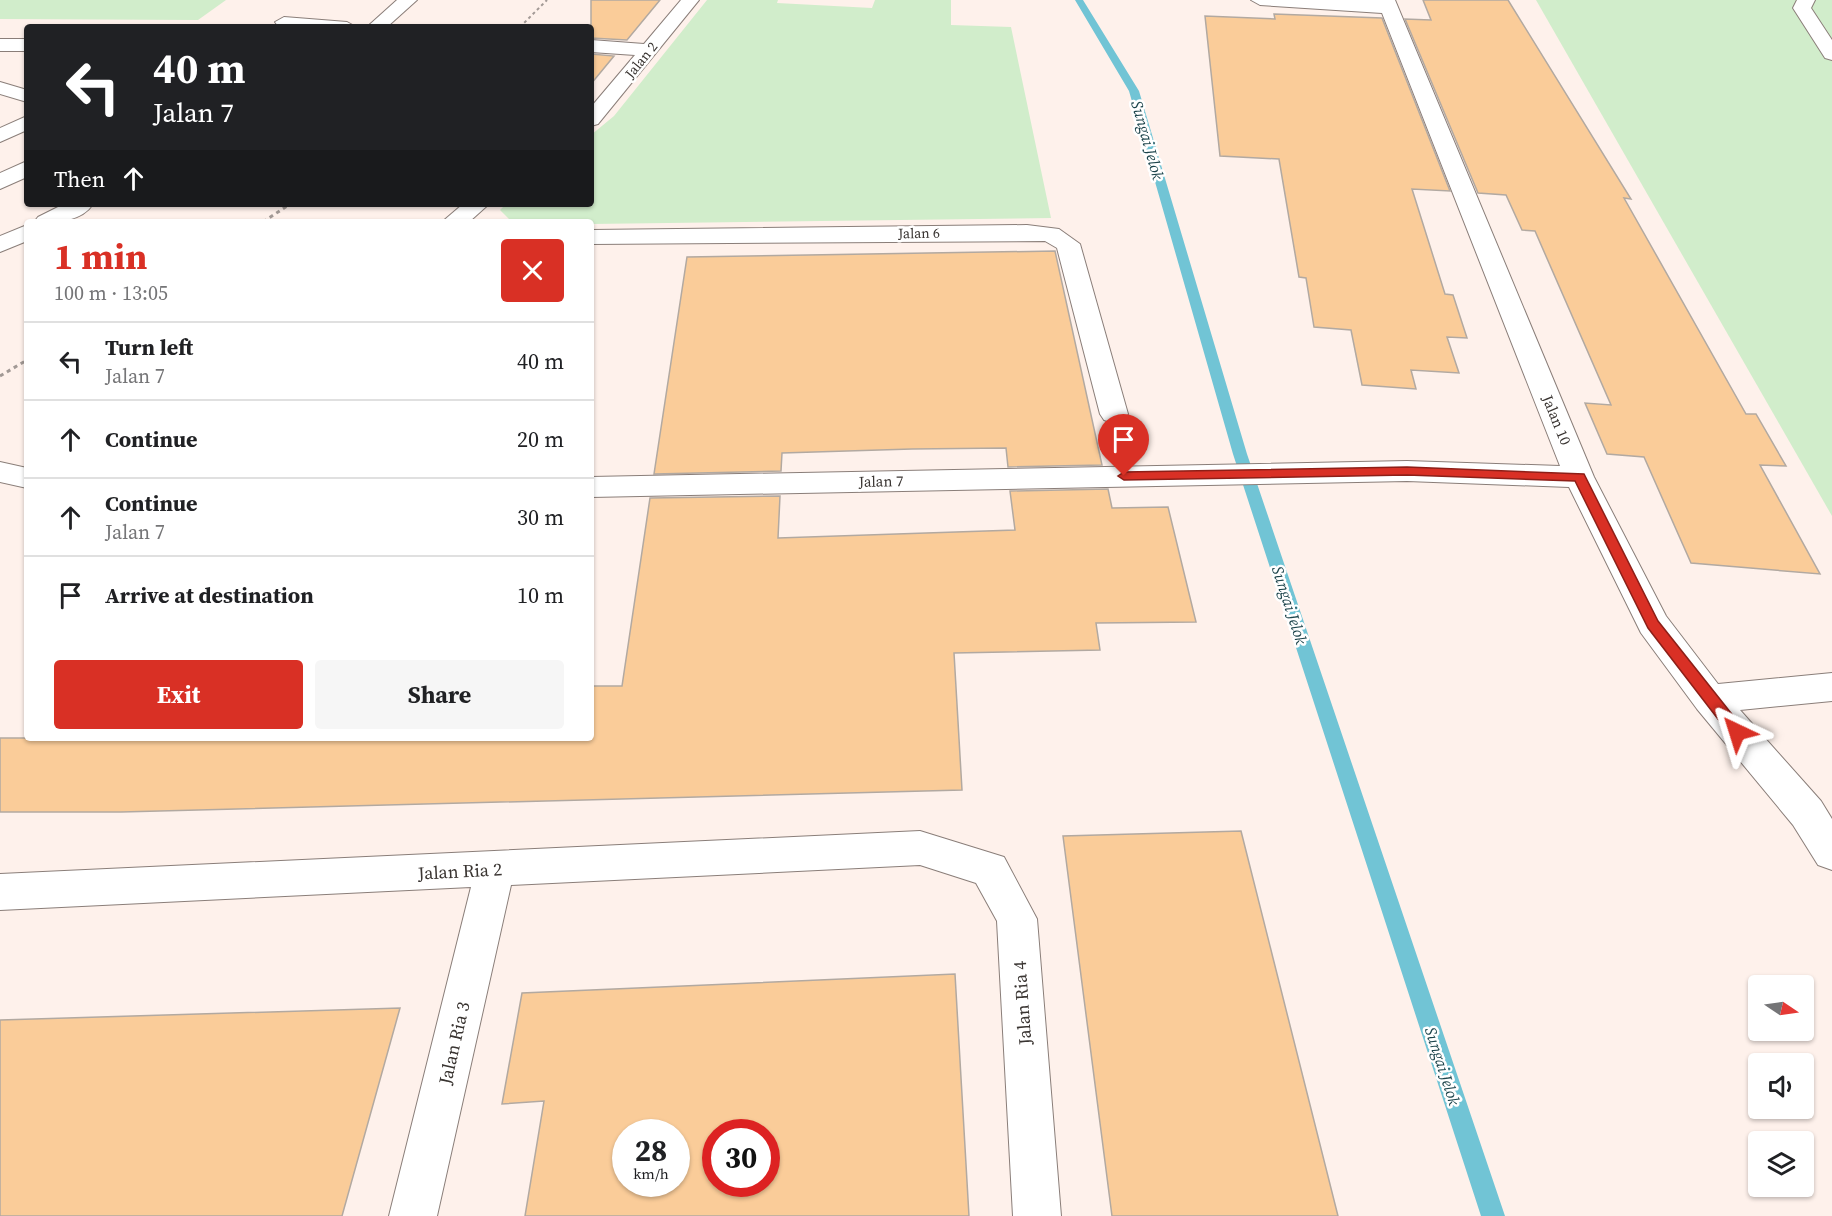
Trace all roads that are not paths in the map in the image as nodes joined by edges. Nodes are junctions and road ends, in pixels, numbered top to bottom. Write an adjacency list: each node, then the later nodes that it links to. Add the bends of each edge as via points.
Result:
1 (408, 0): 8 (street)
2 (690, 0): 12 (street, Jalan 2)
3 (1260, 0): 5 (street, Jalan 10)
4 (1806, 0): 13 (street, via 1802,8)
5 (1388, 4): 31 (street, Jalan 10)
6 (306, 6): 7 (street)
7 (281, 24)
8 (380, 24)
9 (0, 45): 10 (street)
10 (24, 45)
11 (594, 46): 12 (street)
12 (649, 50): 16 (street, Jalan 2)
13 (1832, 54)
14 (0, 88): 15 (street)
15 (24, 95)
16 (594, 116)
17 (24, 124): 18 (street)
18 (0, 136)
19 (24, 170): 20 (street)
20 (0, 182)
21 (76, 207): 23 (street)
22 (474, 207): 24 (street)
23 (52, 219)
24 (458, 219)
25 (24, 234): 27 (street)
26 (594, 237): 28 (street, Jalan 6, via 1051,234 1068,244)
27 (0, 246)
28 (1114, 414)
29 (0, 472): 30 (street)
30 (24, 477)
31 (1579, 477): 32 (street, Jalan 7, via 1407,471); 34 (street, Jalan 10, via 1653,624)
32 (594, 487)
33 (1832, 687): 34 (street)
34 (1709, 699): 36 (street, Jalan 10, via 1807,813)
35 (920, 848): 37 (street, Jalan Ria 2); 40 (street, Jalan Ria 4, via 990,870 1017,919)
36 (1832, 853)
37 (495, 869): 38 (street, Jalan Ria 2); 39 (street, Jalan Ria 3)
38 (0, 892)
39 (413, 1216)
40 (1037, 1216)

